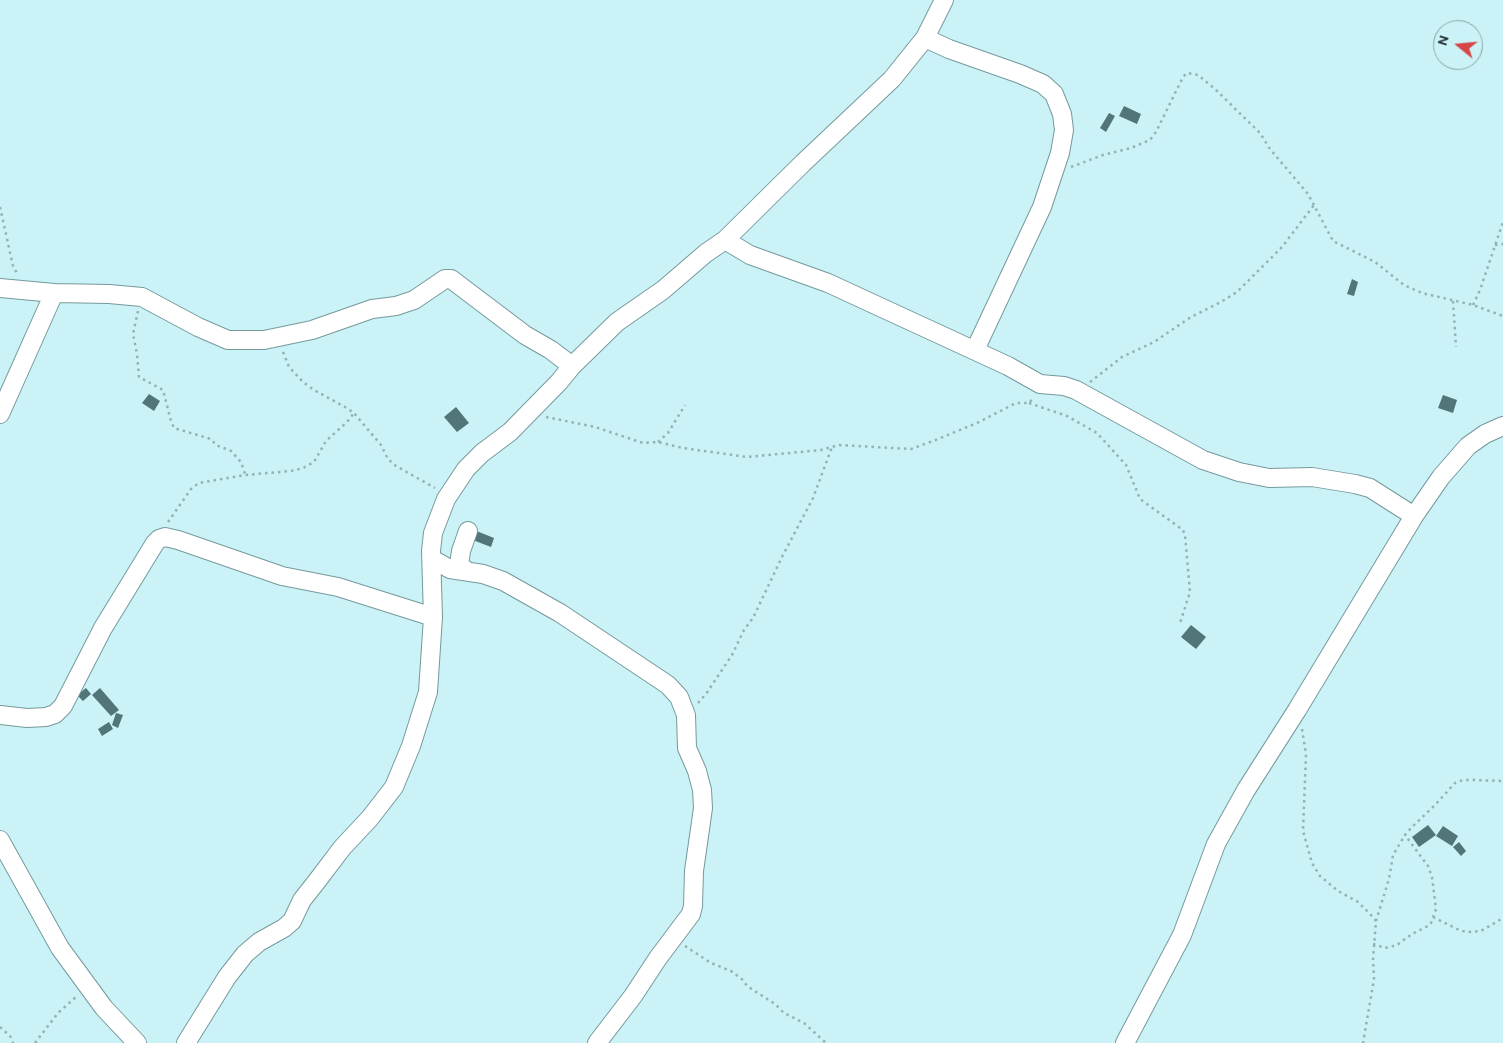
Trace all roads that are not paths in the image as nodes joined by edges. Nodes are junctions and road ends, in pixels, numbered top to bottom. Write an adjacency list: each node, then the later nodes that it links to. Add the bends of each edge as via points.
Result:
1 (944, 0): 2 (street)
2 (925, 38): 3 (street, via 892,79); 6 (street, via 1043,84 1054,94 1062,114 1064,130 1042,207)
3 (725, 240): 6 (street, via 750,255 828,282); 7 (street, via 617,322)
4 (0, 288): 5 (street)
5 (54, 293): 7 (street, via 142,297 228,340 264,340 312,330 372,309 414,300 444,279 451,280); 8 (street)
6 (974, 350): 10 (street, via 1040,384 1076,390 1203,460 1269,478 1312,477 1356,484 1370,488)
7 (572, 366): 12 (street, via 510,432 466,469 446,499 433,533)
8 (0, 414)
9 (1503, 426): 10 (street, via 1468,446)
10 (1414, 516): 20 (street, via 1216,844 1182,935)
11 (468, 531): 13 (street, via 459,566)
12 (432, 559): 13 (street, via 450,569); 14 (street)
13 (466, 570): 19 (street, via 503,581 560,613 668,685 679,697 686,714 687,748 697,771 703,808 694,871 694,906 688,921)
14 (433, 617): 15 (street, via 338,587 282,576 165,537 159,539 103,628 63,706 46,717); 18 (street, via 428,692 394,787 302,900 292,921 245,954)
15 (0, 715)
16 (0, 840): 17 (street, via 60,948 104,1008)
17 (137, 1043)
18 (186, 1043)
19 (597, 1043)
20 (1125, 1043)

